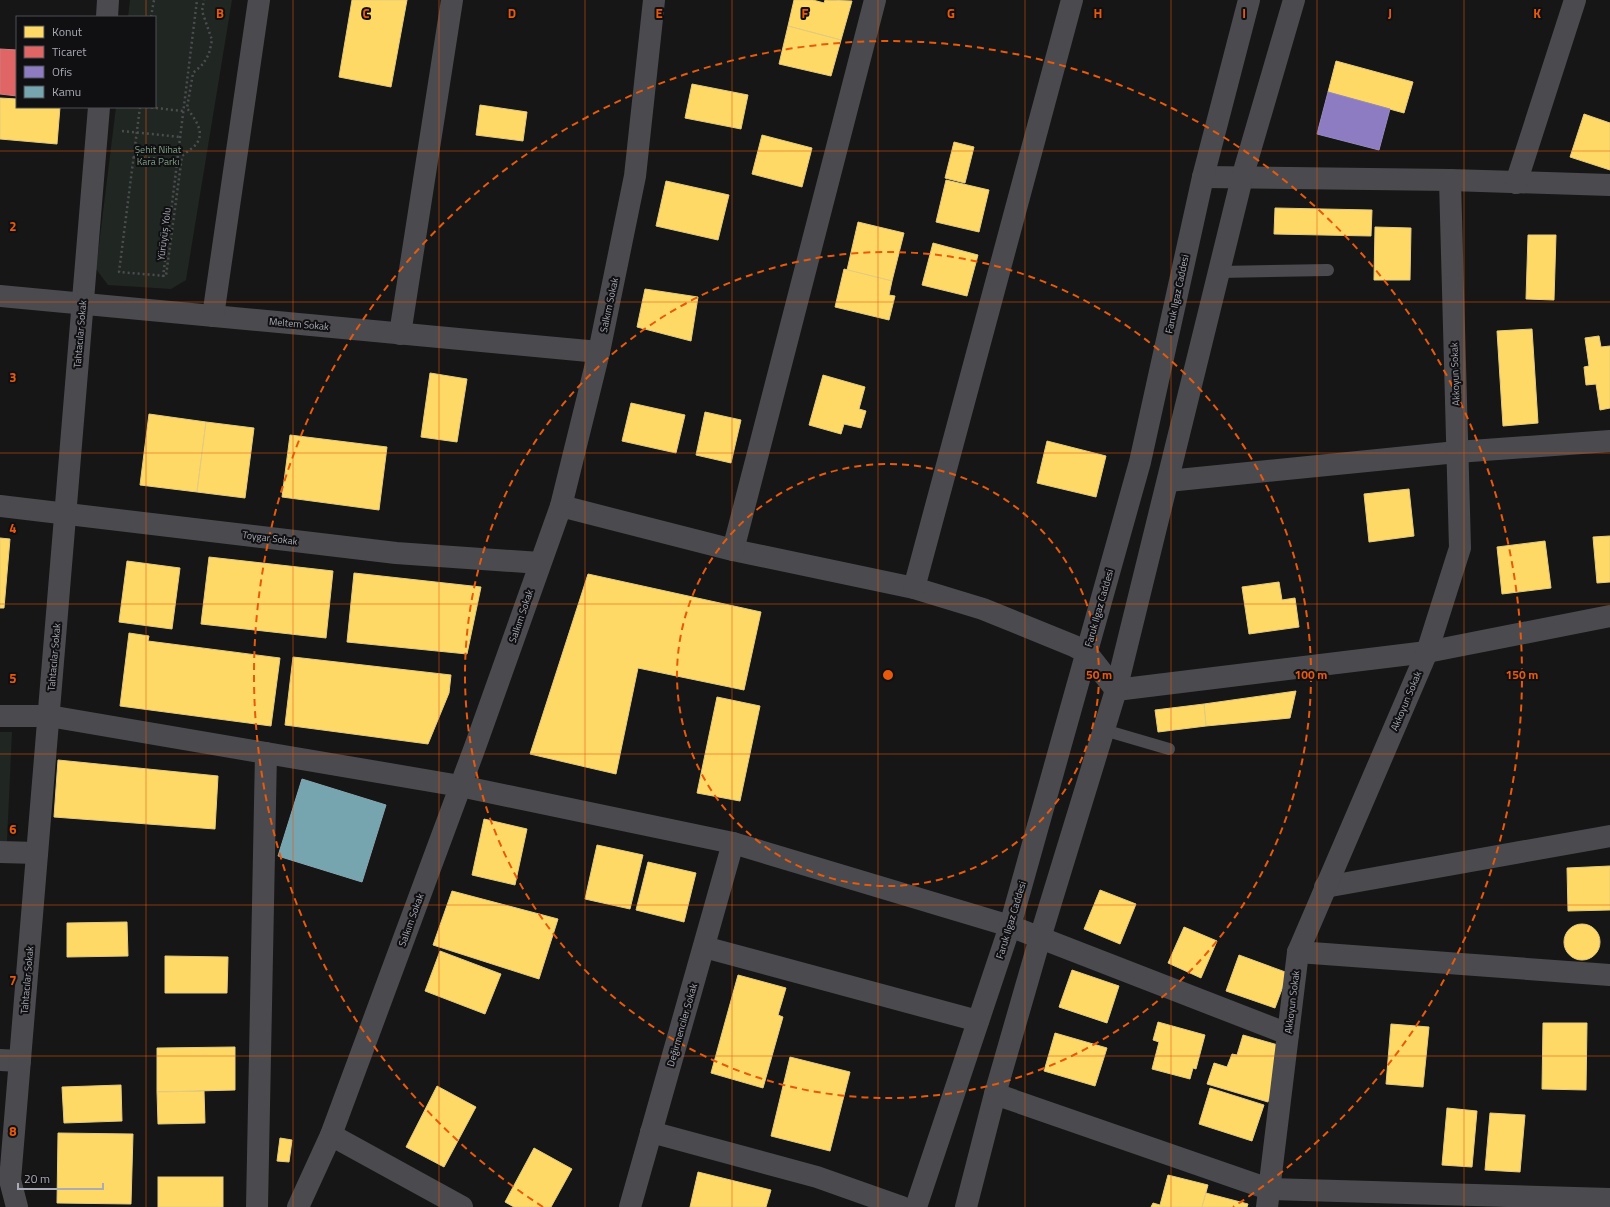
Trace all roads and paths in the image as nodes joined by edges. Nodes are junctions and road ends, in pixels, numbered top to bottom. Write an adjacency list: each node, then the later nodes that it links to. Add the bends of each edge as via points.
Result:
1 (108, 0): 13 (street)
2 (154, 0): 14 (path)
3 (197, 0): 17 (path)
4 (204, 0): 23 (path, via 202,11 212,40 209,54 193,73 187,108 199,126 199,134 197,143 182,156)
5 (259, 0): 34 (street)
6 (452, 0): 35 (street)
7 (654, 0): 36 (street, Salkım Sokak, via 635,176)
8 (875, 0): 43 (street)
9 (1072, 0): 45 (street)
10 (1249, 0): 24 (street, Faruk Ilgaz Caddesi)
11 (1294, 0): 25 (street)
12 (1575, 0): 27 (street)
13 (107, 16)
14 (151, 16)
15 (140, 108): 19 (path, Yürüyüş Yolu)
16 (153, 108): 17 (path)
17 (183, 112): 20 (path)
18 (99, 118): 19 (path); 33 (street, Tahtacılar Sokak)
19 (137, 132): 20 (path); 21 (path, Yürüyüş Yolu)
20 (180, 136): 22 (path)
21 (133, 157): 22 (path); 23 (path, Yürüyüş Yolu, via 118,272 166,276)
22 (177, 160): 23 (path); 31 (path)
23 (181, 160)
24 (1203, 177): 25 (street); 48 (street, Faruk Ilgaz Caddesi, via 1140,462)
25 (1242, 178): 26 (street); 30 (street)
26 (1450, 180): 27 (street); 38 (street, Akkoyun Sokak)
27 (1516, 182): 28 (street)
28 (1610, 185)
29 (1328, 270): 30 (lane)
30 (1219, 272): 39 (street)
31 (162, 277)
32 (0, 296): 33 (street, Meltem Sokak)
33 (83, 304): 34 (street, Meltem Sokak); 42 (street, Tahtacılar Sokak)
34 (213, 316): 35 (street, Meltem Sokak)
35 (400, 334): 36 (street, Meltem Sokak)
36 (599, 352): 41 (street, Salkım Sokak)
37 (1610, 441): 38 (street)
38 (1457, 452): 39 (street); 47 (street, Akkoyun Sokak, via 1460,548)
39 (1168, 480): 49 (street)
40 (0, 506): 42 (street, Toygar Sokak)
41 (561, 506): 43 (street); 44 (street, Salkım Sokak)
42 (66, 513): 44 (street, Toygar Sokak, via 396,553); 51 (street, Tahtacılar Sokak)
43 (733, 550): 45 (street)
44 (540, 563): 55 (street, Salkım Sokak)
45 (914, 588): 48 (street, via 983,609)
46 (1610, 616): 47 (street)
47 (1427, 652): 49 (street); 60 (street, Akkoyun Sokak)
48 (1087, 653): 49 (street); 61 (street, Faruk Ilgaz Caddesi)
49 (1116, 690): 52 (street)
50 (0, 716): 51 (street)
51 (49, 716): 54 (street); 59 (street, Tahtacılar Sokak)
52 (1104, 730): 53 (lane); 62 (street)
53 (1169, 749)
54 (266, 753): 55 (street); 75 (street)
55 (460, 786): 57 (street); 71 (street, Salkım Sokak)
56 (1610, 836): 60 (street)
57 (734, 843): 61 (street); 63 (street, Değirmenciler Sokak)
58 (0, 852): 59 (street)
59 (37, 853): 68 (street, Tahtacılar Sokak)
60 (1326, 887): 64 (street, Akkoyun Sokak)
61 (1010, 926): 62 (street); 66 (street, Faruk Ilgaz Caddesi)
62 (1040, 938): 67 (street); 69 (street)
63 (704, 947): 66 (street); 70 (street, Değirmenciler Sokak)
64 (1298, 952): 65 (street); 67 (street, Akkoyun Sokak)
65 (1610, 975)
66 (978, 1021): 80 (street, Faruk Ilgaz Caddesi)
67 (1288, 1034): 72 (street, Akkoyun Sokak)
68 (10, 1060): 74 (street, Tahtacılar Sokak, via 10,1180)
69 (995, 1094): 72 (street); 81 (street)
70 (651, 1132): 78 (street, Değirmenciler Sokak); 79 (street, via 818,1178)
71 (331, 1135): 76 (street, Salkım Sokak); 77 (street)
72 (1268, 1198): 73 (street)
73 (1610, 1199)
74 (17, 1207)
75 (257, 1207)
76 (298, 1207)
77 (462, 1207)
78 (630, 1207)
79 (902, 1207)
80 (916, 1207)
81 (966, 1207)

